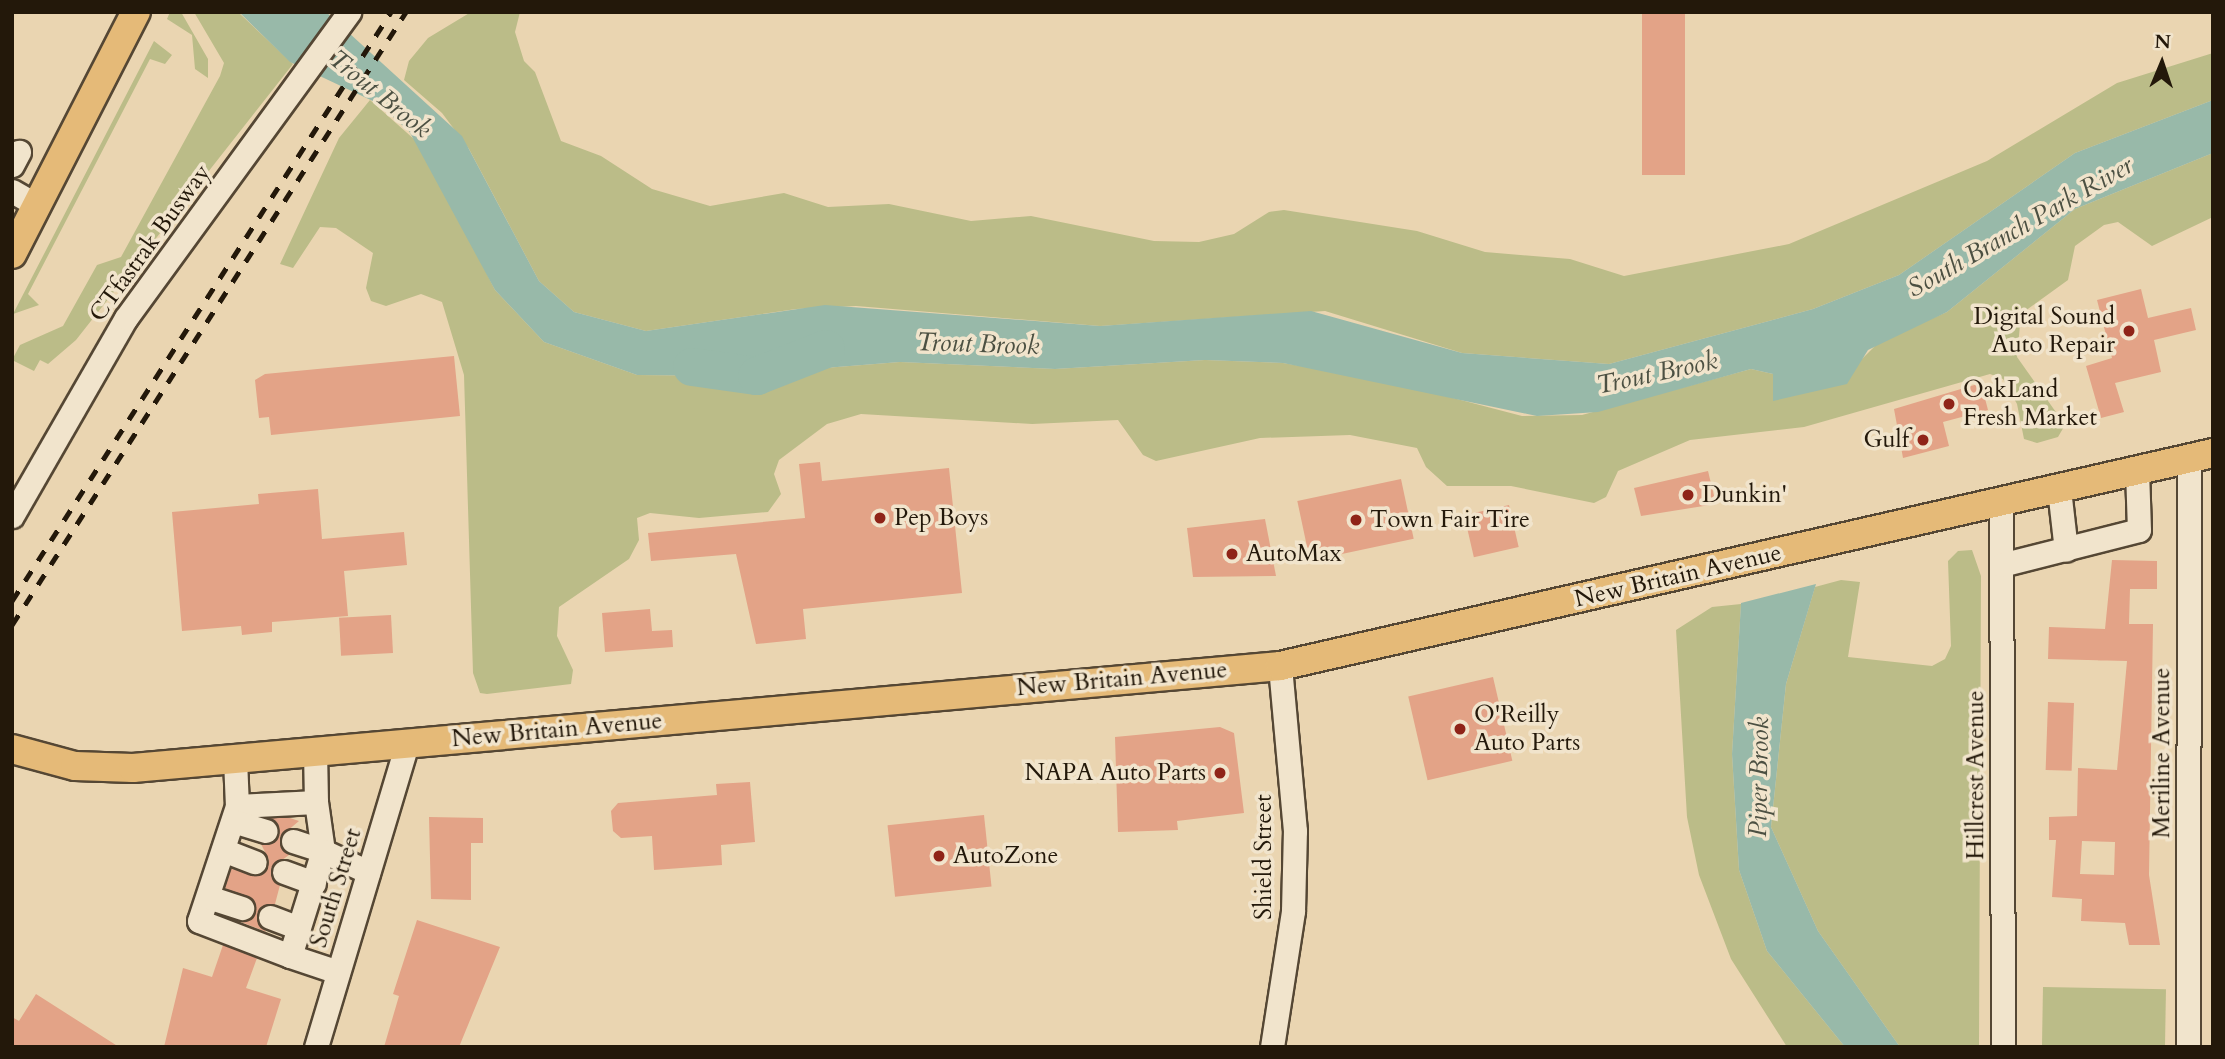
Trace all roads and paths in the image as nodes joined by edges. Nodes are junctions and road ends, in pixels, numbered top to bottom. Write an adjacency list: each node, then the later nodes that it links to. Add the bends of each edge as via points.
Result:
1 (136, 12): 4 (main road)
2 (349, 12): 10 (street, CTfastrak Busway, via 126,318)
3 (12, 191): 4 (street)
4 (38, 206): 5 (main road)
5 (12, 254)
6 (2201, 456): 7 (main road, New Britain Avenue); 37 (street, Meriline Avenue)
7 (2137, 471): 8 (main road, New Britain Avenue); 11 (street, via 2139,530)
8 (2059, 489): 9 (main road, New Britain Avenue); 11 (street)
9 (2001, 502): 12 (street, Hillcrest Avenue); 13 (main road, New Britain Avenue)
10 (12, 516)
11 (2066, 550): 12 (street)
12 (2001, 565): 36 (street, Hillcrest Avenue)
13 (1280, 666): 14 (main road, New Britain Avenue); 35 (street, Shield Street, via 1294,831 1293,911)
14 (407, 744): 15 (main road, New Britain Avenue); 26 (street, South Street)
15 (315, 752): 17 (main road, New Britain Avenue); 18 (street)
16 (15, 755): 17 (main road, New Britain Avenue, via 106,768)
17 (235, 759): 19 (street)
18 (316, 802): 19 (street); 23 (street)
19 (235, 813): 20 (street); 22 (street)
20 (265, 831)
21 (293, 841): 23 (street)
22 (223, 850): 24 (street); 28 (street)
23 (323, 851): 26 (street); 27 (street)
24 (255, 862)
25 (284, 872): 27 (street)
26 (368, 872): 33 (street, South Street)
27 (314, 883): 31 (street)
28 (208, 897): 29 (street); 32 (street, via 199,921)
29 (242, 908)
30 (270, 918): 31 (street)
31 (299, 928): 32 (street)
32 (290, 956): 33 (street)
33 (338, 972): 34 (street, South Street)
34 (316, 1047)
35 (1272, 1047)
36 (2003, 1047)
37 (2188, 1047)

